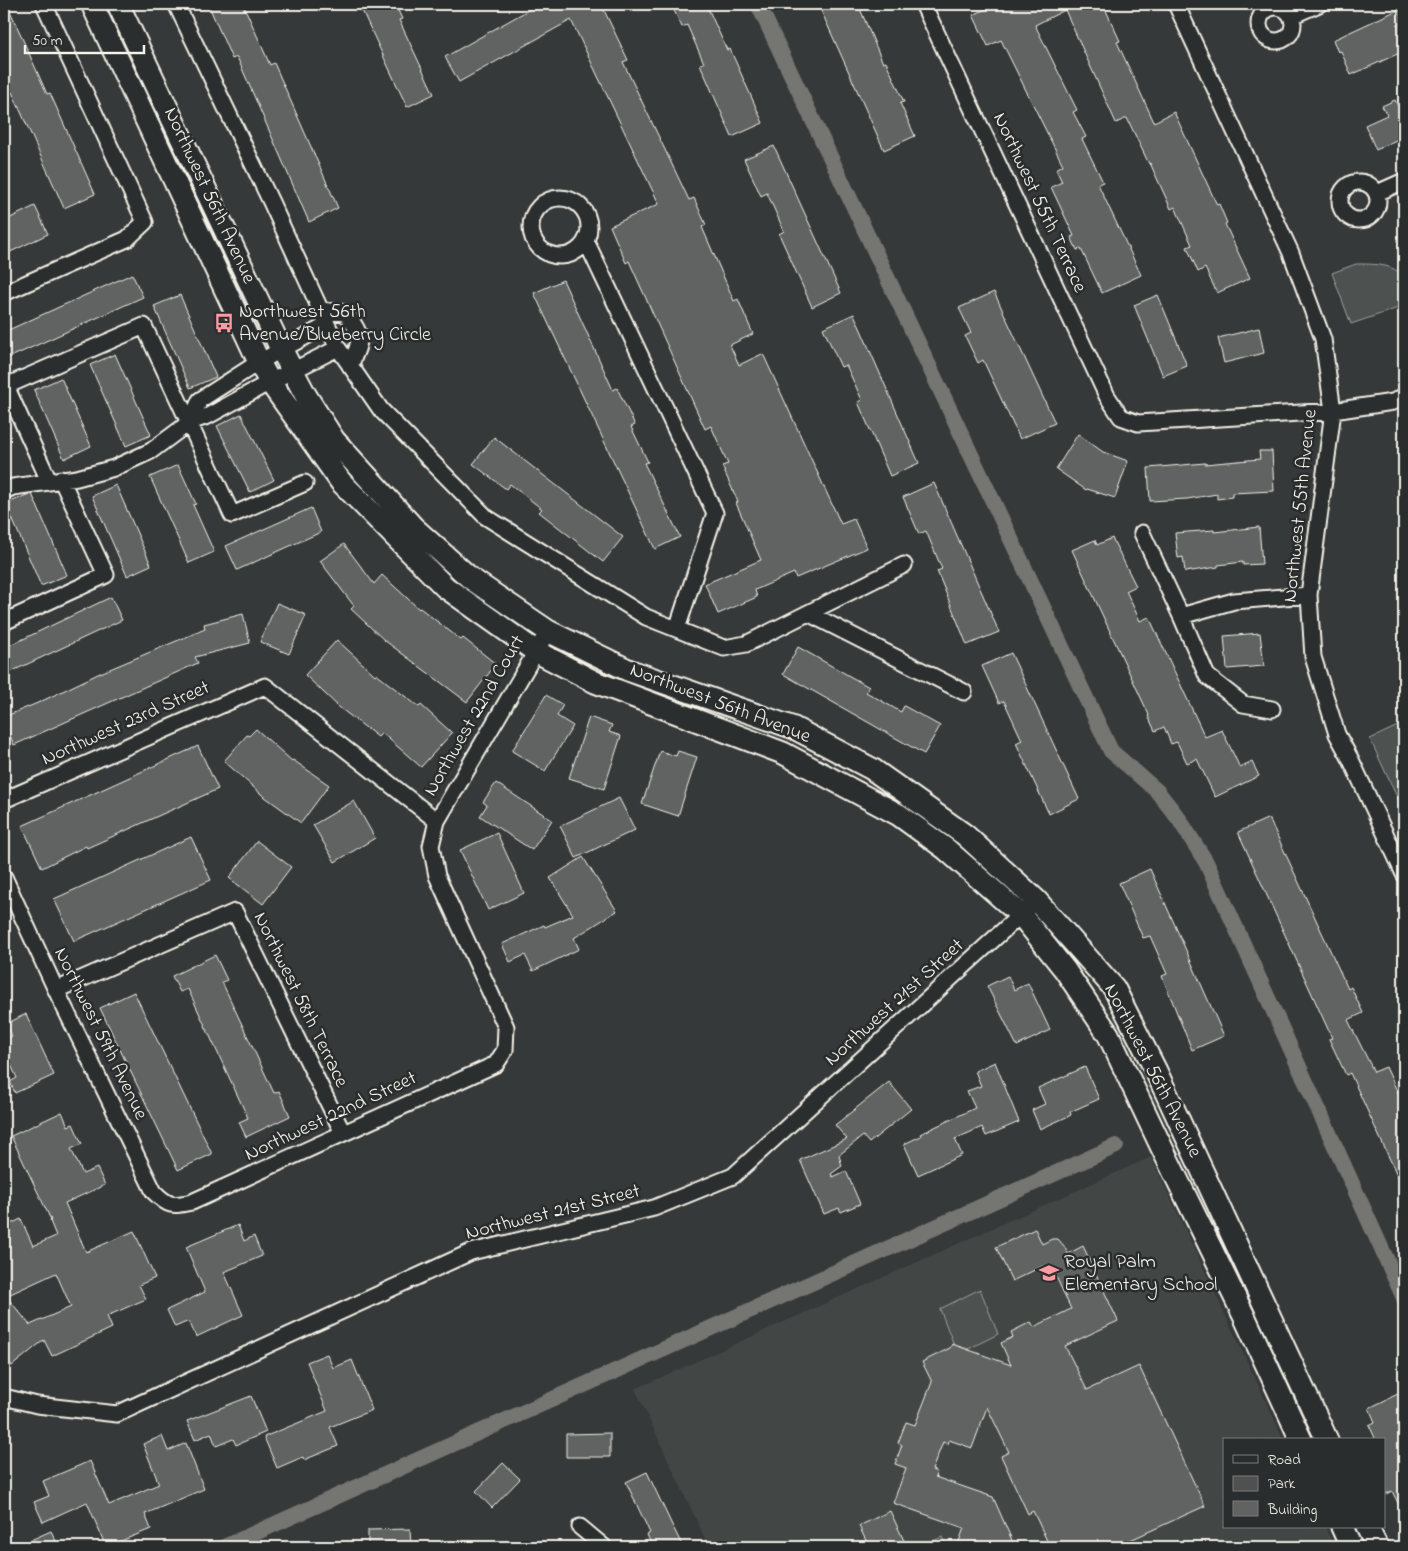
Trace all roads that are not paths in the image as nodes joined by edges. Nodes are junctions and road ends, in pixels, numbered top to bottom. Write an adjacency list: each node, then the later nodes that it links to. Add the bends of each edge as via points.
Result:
1 (44, 4): 12 (street, via 145,222 127,239)
2 (92, 4): 17 (street, Northwest 56th Avenue)
3 (118, 4): 16 (street, Northwest 56th Avenue)
4 (176, 4): 13 (street)
5 (923, 4): 22 (street, Northwest 55th Terrace, via 1107,396 1121,418 1138,423)
6 (1176, 4): 22 (street, Northwest 55th Avenue, via 1291,253 1323,339)
7 (1318, 4): 8 (street)
8 (1291, 16)
9 (1404, 180): 10 (street)
10 (1377, 193)
11 (588, 236): 33 (street, via 715,513)
12 (4, 293)
13 (321, 310): 14 (street); 18 (street, via 345,313 356,326 360,343)
14 (327, 326): 15 (street); 16 (street)
15 (338, 348): 18 (street); 19 (street)
16 (280, 349): 17 (street); 19 (street, Northwest 56th Avenue)
17 (258, 362): 20 (street, Northwest 56th Avenue); 23 (street, via 200,400)
18 (350, 366): 33 (street, via 381,410 486,517 646,617)
19 (292, 370): 20 (street); 34 (street, Northwest 56th Avenue, via 334,440 413,527 470,578)
20 (270, 382): 23 (street, via 208,416); 35 (street, Northwest 56th Avenue, via 341,482 375,517 445,587)
21 (1404, 396): 22 (street, via 1393,402)
22 (1333, 411): 29 (street, Northwest 55th Avenue)
23 (190, 422): 24 (street, via 151,451 114,468); 24 (street, via 144,326 6,386); 25 (street, via 232,515)
24 (55, 480): 26 (street); 32 (street, via 106,575)
25 (305, 483)
26 (4, 491)
27 (1142, 533): 31 (street)
28 (904, 565): 30 (street)
29 (1308, 595): 31 (street, via 1234,601); 40 (street, Northwest 55th Avenue, via 1313,657 1337,734)
30 (808, 613): 33 (street, via 746,644 724,648); 36 (street)
31 (1181, 616): 37 (street, via 1207,676 1243,704)
32 (4, 622)
33 (677, 629)
34 (548, 631): 35 (street, Northwest 22nd Court); 42 (street, Northwest 56th Avenue, via 628,670 794,728 872,769 965,835)
35 (535, 651): 39 (street, Northwest 22nd Court); 43 (street, Northwest 56th Avenue, via 595,682 783,753 842,784 899,815 941,845)
36 (964, 692)
37 (1272, 709)
38 (4, 800): 39 (street, Northwest 23rd Street, via 265,686)
39 (437, 821): 45 (street, Northwest 22nd Court, via 431,846 437,876 506,1027)
40 (1404, 874)
41 (4, 877): 44 (street, Northwest 59th Avenue)
42 (1036, 900): 43 (street, Northwest 21st Street); 50 (street, Northwest 56th Avenue, via 1114,988 1156,1071)
43 (1021, 915): 48 (street, Northwest 21st Street, via 733,1176 654,1208 471,1252 117,1414 37,1406); 49 (street, Northwest 56th Avenue, via 1065,970 1108,1034)
44 (56, 990): 46 (street, Northwest 58th Terrace, via 235,912); 47 (street, Northwest 59th Avenue, via 154,1192)
45 (505, 1050): 46 (street, Northwest 22nd Street, via 496,1064)
46 (343, 1132): 47 (street, Northwest 22nd Street, via 192,1202)
47 (166, 1204)
48 (4, 1397)
49 (1300, 1438)
50 (1326, 1438)
51 (580, 1527): 54 (street)
52 (1342, 1528): 55 (street)
53 (1368, 1528): 56 (street)
54 (604, 1547)
55 (1351, 1547)
56 (1377, 1547)

